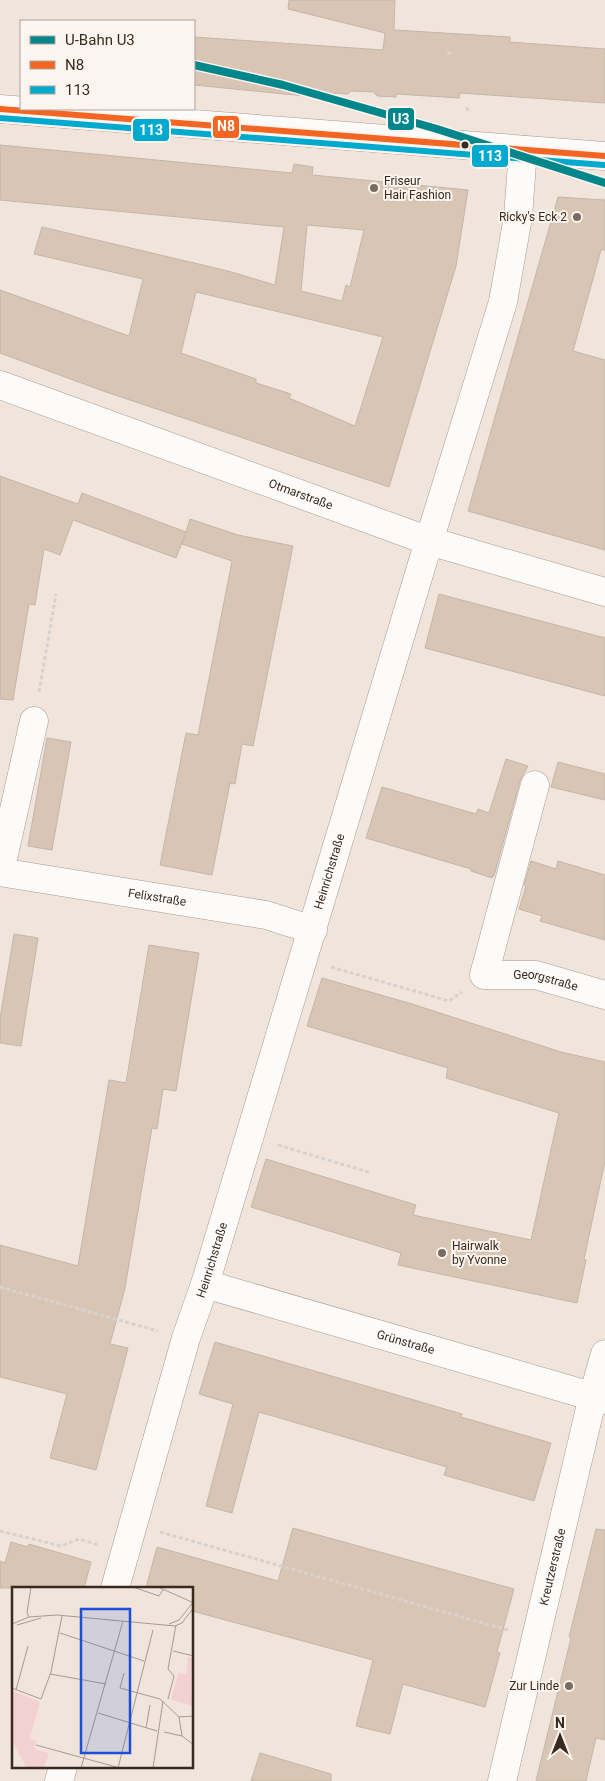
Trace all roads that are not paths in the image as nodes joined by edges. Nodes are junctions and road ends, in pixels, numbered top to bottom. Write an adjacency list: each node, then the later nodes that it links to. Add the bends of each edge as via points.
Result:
1 (0, 109): 2 (street)
2 (524, 150): 3 (street); 5 (street, Heinrichstraße, via 518,217 503,302)
3 (605, 156)
4 (0, 386): 5 (street, Otmarstraße)
5 (429, 541): 6 (street, Otmarstraße); 10 (street, Heinrichstraße)
6 (605, 592)
7 (34, 721): 9 (street)
8 (535, 784): 11 (street, Georgstraße, via 484,975 536,975)
9 (0, 872): 10 (street, Felixstraße, via 266,915)
10 (313, 930): 12 (street, Heinrichstraße)
11 (605, 995)
12 (205, 1284): 14 (street, Grünstraße); 15 (street, Heinrichstraße, via 186,1338)
13 (605, 1354): 14 (street, Kreutzerstraße)
14 (599, 1398): 18 (street, Kreutzerstraße, via 535,1638)
15 (114, 1587)
16 (63, 1768): 17 (street)
17 (60, 1781)
18 (502, 1781)

